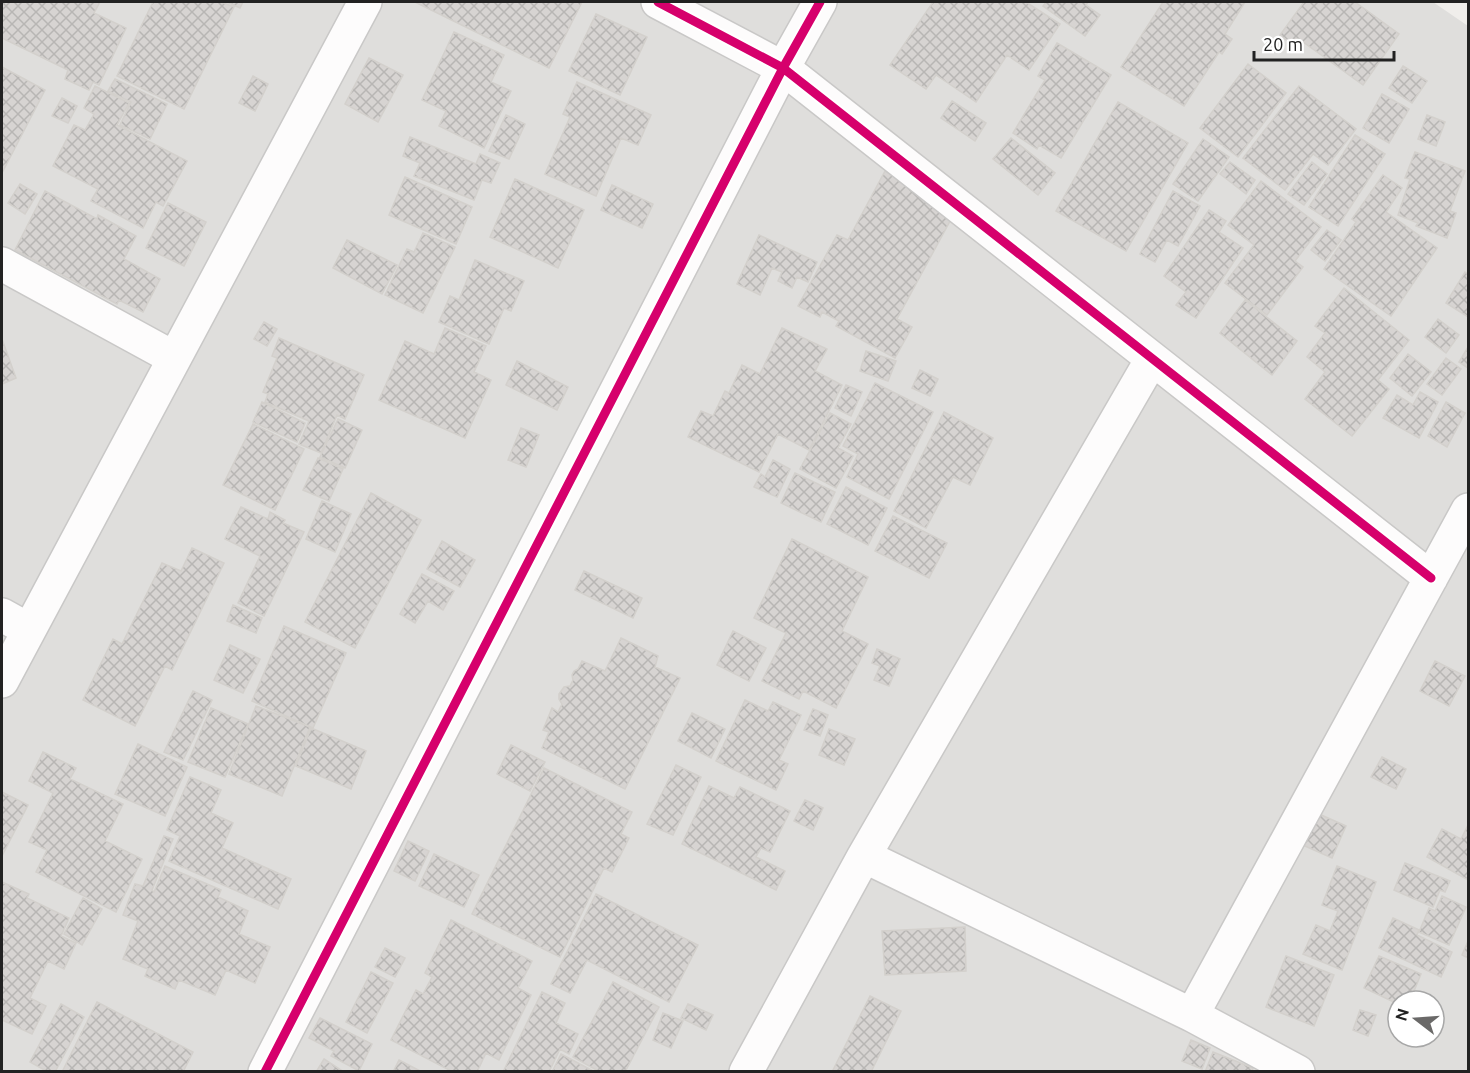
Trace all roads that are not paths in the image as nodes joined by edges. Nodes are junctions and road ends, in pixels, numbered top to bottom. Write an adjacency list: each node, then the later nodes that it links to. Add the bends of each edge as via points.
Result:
1 (365, 2): 6 (street)
2 (658, 2): 4 (street)
3 (820, 2): 4 (street)
4 (783, 68): 7 (street); 14 (street)
5 (2, 264): 6 (street)
6 (174, 358): 10 (street)
7 (1152, 359): 9 (street); 12 (street)
8 (1468, 510): 9 (street)
9 (1431, 578): 13 (street)
10 (15, 623): 11 (street)
11 (2, 681)
12 (864, 856): 13 (street); 15 (street)
13 (1192, 1016): 16 (street)
14 (265, 1071)
15 (746, 1071)
16 (1298, 1071)

